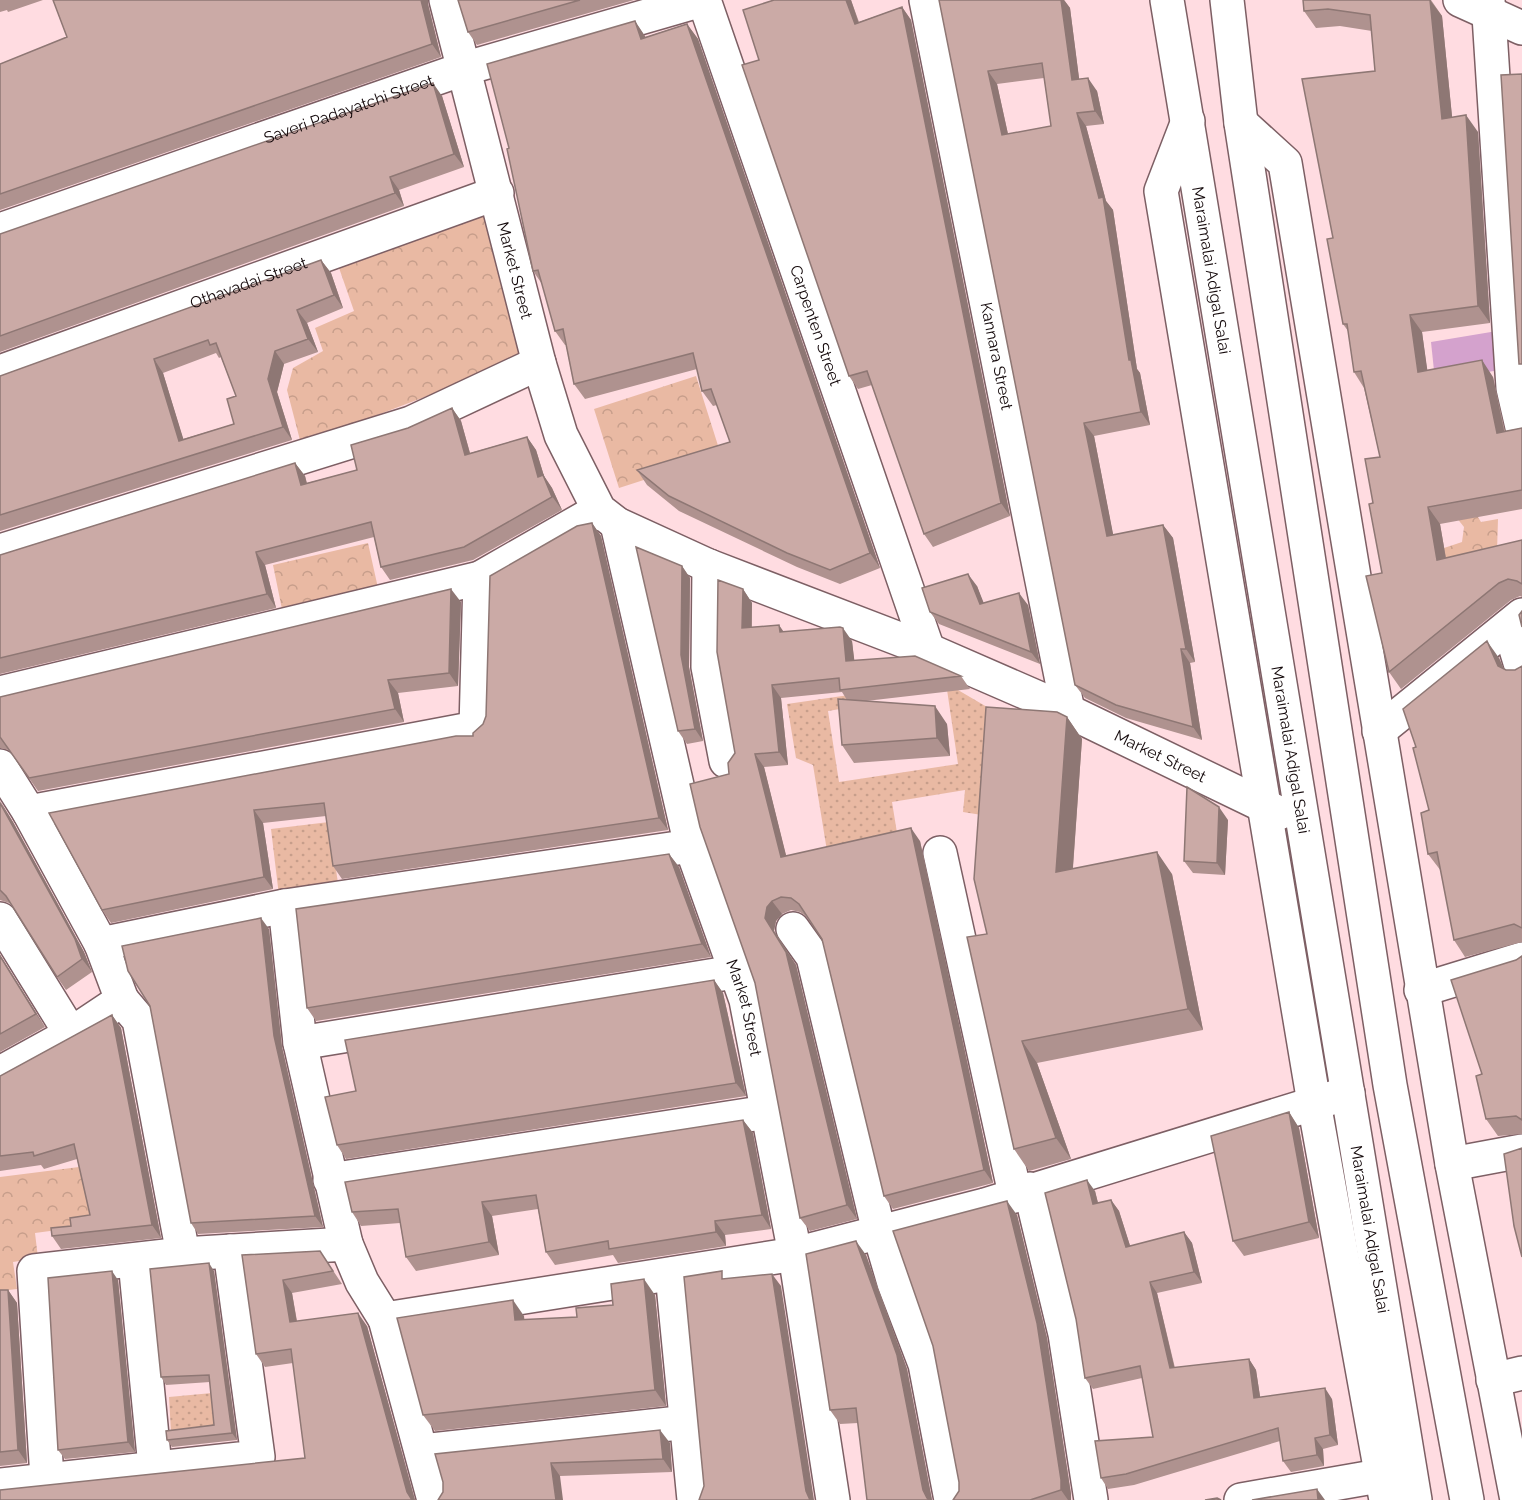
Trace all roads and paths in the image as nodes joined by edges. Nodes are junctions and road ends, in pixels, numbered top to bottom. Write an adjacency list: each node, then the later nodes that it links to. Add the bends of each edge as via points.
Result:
1 (446, 0): 10 (street, Market Street)
2 (703, 0): 10 (street, Saveri Padayatchi Street); 23 (street, Carpenten Street)
3 (926, 0): 26 (street, Kannara Street)
4 (1167, 0): 11 (street, Maraimalai Adigal Salai)
5 (1227, 0): 9 (street)
6 (1252, 0): 9 (street)
7 (1479, 4): 8 (street); 17 (street, via 1513,388)
8 (1522, 28)
9 (1231, 35): 12 (street)
10 (463, 69): 13 (street, Market Street); 14 (street, Saveri Padayatchi Street)
11 (1188, 122): 30 (street, via 1161,191); 32 (street, Maraimalai Adigal Salai)
12 (1241, 123): 27 (street, via 1285,163); 74 (street, via 1390,1085)
13 (497, 193): 15 (street, Market Street); 16 (street, Othavadai Street)
14 (0, 230)
15 (539, 363): 18 (street, Market Street, via 561,435); 19 (street, via 411,423)
16 (0, 372)
17 (1522, 427)
18 (608, 517): 20 (street, Market Street); 21 (street); 33 (street, Market Street)
19 (0, 550)
20 (709, 566): 23 (street, Market Street); 28 (street, via 708,667)
21 (480, 578): 25 (street); 31 (street, via 476,728)
22 (1516, 620): 24 (street); 27 (street)
23 (928, 650): 26 (street, Market Street)
24 (1522, 669)
25 (0, 693)
26 (1068, 711): 30 (street, Market Street)
27 (1378, 730): 41 (street)
28 (726, 761)
29 (0, 766): 31 (street)
30 (1265, 806): 32 (street, Market Street); 47 (street)
31 (29, 812): 38 (street)
32 (1303, 825): 46 (street, Maraimalai Adigal Salai)
33 (691, 846): 35 (street); 40 (street, Market Street)
34 (940, 854): 52 (street)
35 (285, 906): 38 (street); 44 (street)
36 (0, 919): 43 (street)
37 (793, 929): 53 (street, via 813,957)
38 (101, 944): 42 (street)
39 (1522, 959): 41 (street)
40 (734, 972): 44 (street); 48 (street, Market Street, via 746,1000)
41 (1421, 990): 50 (street)
42 (122, 1000): 43 (street); 56 (street, via 139,1020)
43 (71, 1034): 45 (street)
44 (300, 1043): 51 (street)
45 (0, 1072)
46 (1348, 1094): 47 (street); 67 (street, Maraimalai Adigal Salai)
47 (1314, 1103): 52 (street); 67 (street)
48 (767, 1112): 51 (street); 57 (street, Market Street)
49 (1522, 1151): 50 (street)
50 (1452, 1164): 61 (street)
51 (330, 1180): 54 (street)
52 (1023, 1191): 53 (street, via 985,1205); 72 (street, via 1065,1334)
53 (879, 1232): 57 (street); 71 (street, via 925,1364)
54 (346, 1244): 55 (street); 60 (street, via 362,1282)
55 (230, 1251): 56 (street); 64 (street, via 258,1457)
56 (183, 1254): 58 (street)
57 (795, 1254): 59 (street); 70 (street, Market Street)
58 (135, 1261): 64 (street); 65 (street, via 34,1271)
59 (672, 1274): 60 (street); 62 (street)
60 (385, 1319): 63 (street)
61 (1508, 1377): 75 (street)
62 (688, 1422): 63 (street); 69 (street)
63 (422, 1451): 68 (street)
64 (155, 1467): 65 (street)
65 (47, 1478): 66 (street)
66 (0, 1485)
67 (1398, 1486): 73 (street)
68 (435, 1500)
69 (694, 1500)
70 (833, 1500)
71 (951, 1500)
72 (1091, 1500)
73 (1241, 1500)
74 (1467, 1500)
75 (1517, 1500)

